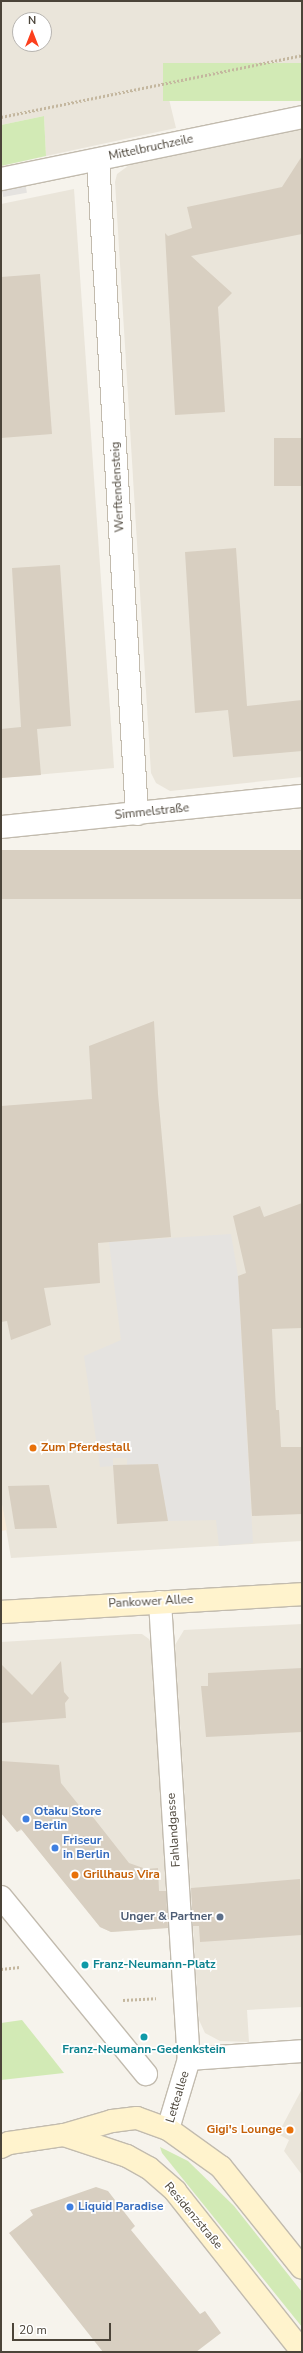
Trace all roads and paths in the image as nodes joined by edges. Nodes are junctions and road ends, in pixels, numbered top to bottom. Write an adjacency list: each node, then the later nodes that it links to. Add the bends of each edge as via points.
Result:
1 (302, 55): 2 (path)
2 (1, 117)
3 (302, 117): 4 (street, Mittelbruchzeile)
4 (98, 160): 5 (street, Mittelbruchzeile); 7 (street, Werftendensteig)
5 (1, 180)
6 (302, 796): 7 (street, Simmelstraße)
7 (138, 814): 8 (street, Simmelstraße)
8 (1, 827)
9 (302, 1594): 10 (main road, Pankower Allee)
10 (160, 1602): 11 (main road, Pankower Allee); 14 (street, Fahlandgasse)
11 (1, 1612)
12 (1, 1897): 15 (street)
13 (302, 2051): 14 (street, Letteallee)
14 (189, 2059): 16 (street, Letteallee)
15 (146, 2074)
16 (168, 2129): 17 (main road, via 137,2118 112,2121); 19 (main road, via 221,2167)
17 (64, 2136): 18 (main road); 20 (main road, Residenzstraße, via 127,2156 149,2168 175,2191)
18 (4, 2144)
19 (302, 2268)
20 (302, 2351)

